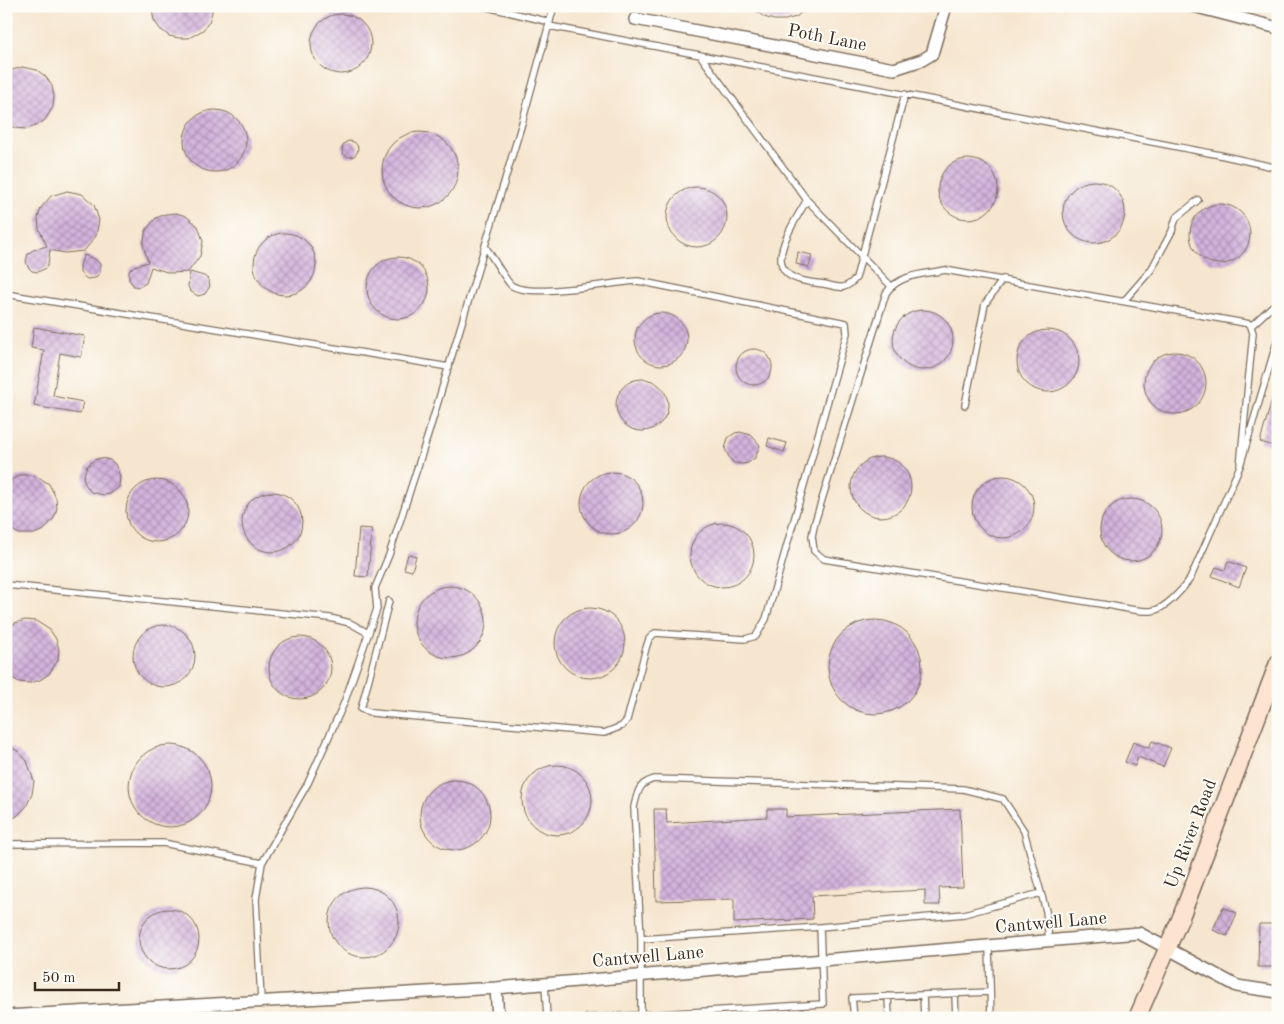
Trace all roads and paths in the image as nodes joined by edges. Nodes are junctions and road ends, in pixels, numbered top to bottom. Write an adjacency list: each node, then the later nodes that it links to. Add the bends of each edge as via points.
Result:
1 (483, 6): 6 (lane)
2 (554, 6): 6 (lane)
3 (946, 6): 5 (street, Poth Lane, via 932,54 894,69)
4 (1193, 6): 7 (street)
5 (636, 19)
6 (549, 24): 8 (lane); 13 (lane)
7 (1278, 28)
8 (700, 54): 9 (lane); 11 (lane)
9 (905, 94): 10 (lane); 14 (lane)
10 (1278, 168)
11 (807, 200): 14 (lane); 14 (lane, via 782,252 781,262 786,273 797,280 842,287 856,278)
12 (1198, 200): 19 (lane, via 1176,218 1152,270)
13 (485, 246): 22 (lane); 26 (lane, via 511,285 525,290 571,290 638,282 846,323 847,333 766,619 756,636 745,639 655,633 649,639 627,720 622,726 604,733 372,713 361,709)
14 (862, 255): 16 (lane)
15 (1003, 280): 16 (lane, via 945,270 900,280); 19 (lane); 23 (lane, via 985,304)
16 (891, 286): 24 (lane, via 886,293 812,536 814,551 824,558 1151,611 1160,609 1190,579)
17 (6, 294): 22 (lane)
18 (1278, 300): 20 (lane)
19 (1124, 301): 20 (lane)
20 (1251, 326): 24 (lane, via 1253,333)
21 (1278, 338): 24 (lane)
22 (449, 367): 27 (lane, via 389,556 375,588 377,609)
23 (965, 405)
24 (1240, 466)
25 (6, 585): 27 (lane, via 330,618 350,623)
26 (389, 601)
27 (368, 633): 31 (lane, via 344,703 308,782)
28 (1278, 663): 29 (street, Up River Road)
29 (1271, 694): 37 (street, Up River Road)
30 (6, 844): 31 (lane, via 164,843)
31 (262, 863): 47 (lane, via 256,899)
32 (1041, 893): 33 (lane, via 964,914); 34 (lane, via 1024,831 1003,799 963,789 654,779 644,782 634,807); 35 (lane)
33 (820, 927): 34 (lane); 38 (lane)
34 (641, 939): 39 (lane)
35 (1049, 941): 36 (street, Cantwell Lane); 37 (street, Cantwell Lane, via 1139,933)
36 (989, 946): 38 (street, Cantwell Lane); 42 (lane)
37 (1168, 950): 43 (street, Cantwell Lane, via 1236,986); 58 (street, Up River Road)
38 (820, 960): 39 (street, Cantwell Lane); 49 (lane, via 823,1004)
39 (640, 976): 40 (street, Cantwell Lane); 49 (lane)
40 (545, 984): 41 (street, Cantwell Lane); 51 (lane)
41 (496, 988): 47 (street, Cantwell Lane); 50 (street)
42 (990, 992): 44 (lane); 57 (lane)
43 (1278, 992)
44 (954, 994): 45 (lane); 56 (lane)
45 (922, 995): 46 (lane); 55 (lane)
46 (888, 996): 53 (lane, via 852,998); 54 (lane)
47 (261, 1001): 48 (street, Cantwell Lane)
48 (6, 1016)
49 (641, 1016): 52 (lane)
50 (498, 1018)
51 (547, 1018)
52 (587, 1018)
53 (854, 1018)
54 (889, 1018)
55 (924, 1018)
56 (956, 1018)
57 (991, 1018)
58 (1137, 1018)

